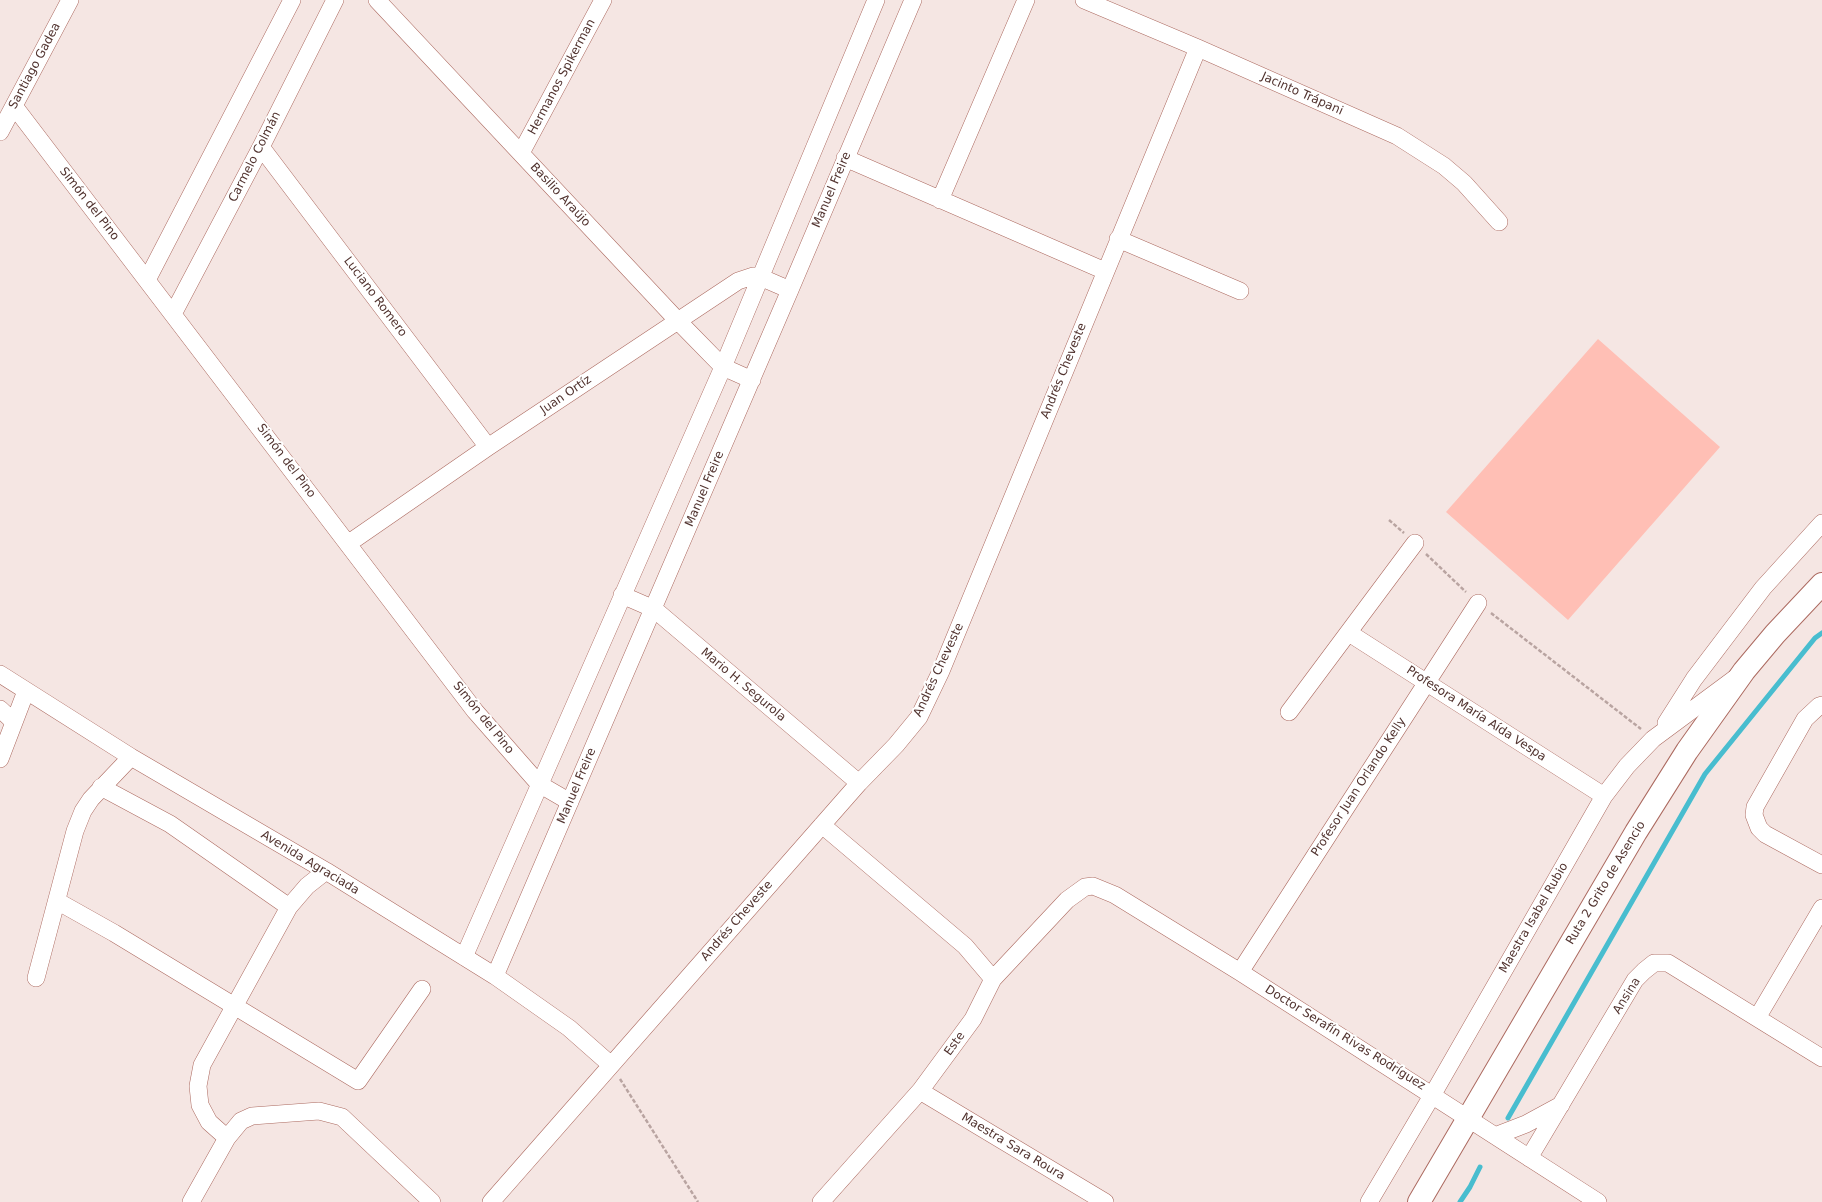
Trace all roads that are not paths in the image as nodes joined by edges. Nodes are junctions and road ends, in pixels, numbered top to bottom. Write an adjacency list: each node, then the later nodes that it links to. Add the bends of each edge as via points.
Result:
1 (70, 0): 11 (street, Santiago Gadea)
2 (292, 0): 21 (street)
3 (335, 0): 13 (street, Carmelo Colmán)
4 (377, 0): 14 (street, Basilio Araújo)
5 (602, 0): 14 (street, Hermanos Spikerman)
6 (876, 0): 20 (street)
7 (913, 0): 15 (street, Manuel Freire)
8 (1026, 0): 16 (street)
9 (1084, 0): 10 (street, Jacinto Trápani)
10 (1198, 48): 17 (street, Jacinto Trápani, via 1397,136 1444,166 1464,183); 18 (street, Andrés Cheveste)
11 (14, 106): 12 (street, Santiago Gadea); 21 (street, Simón del Pino)
12 (0, 132)
13 (261, 147): 24 (street, Carmelo Colmán); 28 (street, Luciano Romero)
14 (521, 153): 25 (street, Basilio Araújo)
15 (845, 158): 16 (street); 22 (street, Manuel Freire)
16 (940, 200): 19 (street)
17 (1499, 222)
18 (1118, 239): 19 (street, Andrés Cheveste); 23 (street)
19 (1105, 271): 48 (street, Andrés Cheveste, via 930,696 909,730)
20 (760, 277): 22 (street); 25 (street, Juan Ortíz, via 752,276 738,281); 26 (street)
21 (147, 280): 24 (street, Simón del Pino)
22 (790, 290): 27 (street, Manuel Freire)
23 (1240, 291)
24 (173, 314): 30 (street, Simón del Pino)
25 (678, 321): 26 (street, Basilio Araújo); 28 (street, Juan Ortíz)
26 (723, 366): 27 (street, Basilio Araújo); 33 (street)
27 (752, 380): 35 (street, Manuel Freire)
28 (488, 447): 30 (street, Juan Ortíz)
29 (1822, 523): 45 (street, via 1759,594 1694,679)
30 (349, 543): 49 (street, Simón del Pino, via 475,711)
31 (1415, 543): 36 (street)
32 (1822, 584): 37 (highway, Ruta 2 Grito de Asencio, via 1775,634)
33 (622, 595): 35 (street, Mario H. Segurola); 49 (street)
34 (1478, 603): 39 (street, Profesor Juan Orlando Kelly)
35 (654, 609): 48 (street, Mario H. Segurola); 52 (street, Manuel Freire)
36 (1349, 633): 39 (street, Profesora María Aída Vespa); 43 (street)
37 (1744, 672): 45 (street, Maestra Isabel Rubio); 73 (highway, Ruta 2 Grito de Asencio, via 1687,751 1644,819)
38 (0, 674): 40 (street, Avenida Agraciada)
39 (1426, 682): 51 (street, Profesora María Aída Vespa); 61 (street, Profesor Juan Orlando Kelly)
40 (26, 691): 44 (street); 46 (street, Avenida Agraciada)
41 (1822, 705): 54 (street, via 1805,719 1755,807 1754,815 1759,828 1765,834)
42 (0, 709): 44 (street)
43 (1289, 712)
44 (14, 722): 47 (street)
45 (1656, 736): 51 (street, Maestra Isabel Rubio, via 1627,766)
46 (131, 757): 50 (street); 55 (street, Avenida Agraciada)
47 (0, 759)
48 (858, 783): 53 (street, Andrés Cheveste)
49 (539, 784): 52 (street, Simón del Pino); 60 (street)
50 (101, 787): 57 (street, via 83,811 75,831); 58 (street, via 170,824)
51 (1604, 796): 71 (street, Maestra Isabel Rubio)
52 (570, 802): 62 (street, Manuel Freire)
53 (822, 825): 64 (street, via 965,946); 69 (street, Andrés Cheveste)
54 (1822, 865)
55 (326, 871): 58 (street, via 307,886); 60 (street, Avenida Agraciada)
56 (1086, 887): 61 (street, Doctor Serafín Rivas Rodríguez, via 1101,888 1115,895); 64 (street, Este, via 1056,910)
57 (57, 901): 63 (street); 66 (street)
58 (290, 907): 66 (street)
59 (1822, 908): 67 (street)
60 (464, 957): 62 (street, Avenida Agraciada)
61 (1240, 972): 71 (street, Doctor Serafín Rivas Rodríguez)
62 (495, 976): 69 (street, Avenida Agraciada, via 569,1028)
63 (36, 978)
64 (993, 979): 70 (street, Este, via 973,1019)
65 (422, 989): 66 (street, via 358,1081)
66 (235, 1007): 75 (street, via 202,1065 198,1086 200,1105 209,1122)
67 (1757, 1018): 68 (street, Ansina); 72 (street, Ansina, via 1668,963 1654,963 1635,980)
68 (1822, 1058)
69 (611, 1065): 79 (street, Andrés Cheveste)
70 (920, 1091): 80 (street, Este); 81 (street, Maestra Sara Roura)
71 (1433, 1094): 73 (street, Doctor Serafín Rivas Rodríguez); 82 (street, Maestra Isabel Rubio)
72 (1563, 1104): 74 (street, via 1526,1124); 76 (street, Ansina)
73 (1467, 1118): 74 (street, Doctor Serafín Rivas Rodríguez); 83 (highway, Ruta 2 Grito de Asencio)
74 (1495, 1136): 76 (street, Doctor Serafín Rivas Rodríguez)
75 (227, 1138): 77 (street); 78 (street, via 241,1121 252,1116 319,1111 342,1117)
76 (1529, 1158): 84 (street, Doctor Serafín Rivas Rodríguez)
77 (191, 1202)
78 (432, 1202)
79 (491, 1202)
80 (821, 1202)
81 (1105, 1202)
82 (1369, 1202)
83 (1419, 1202)
84 (1598, 1202)

